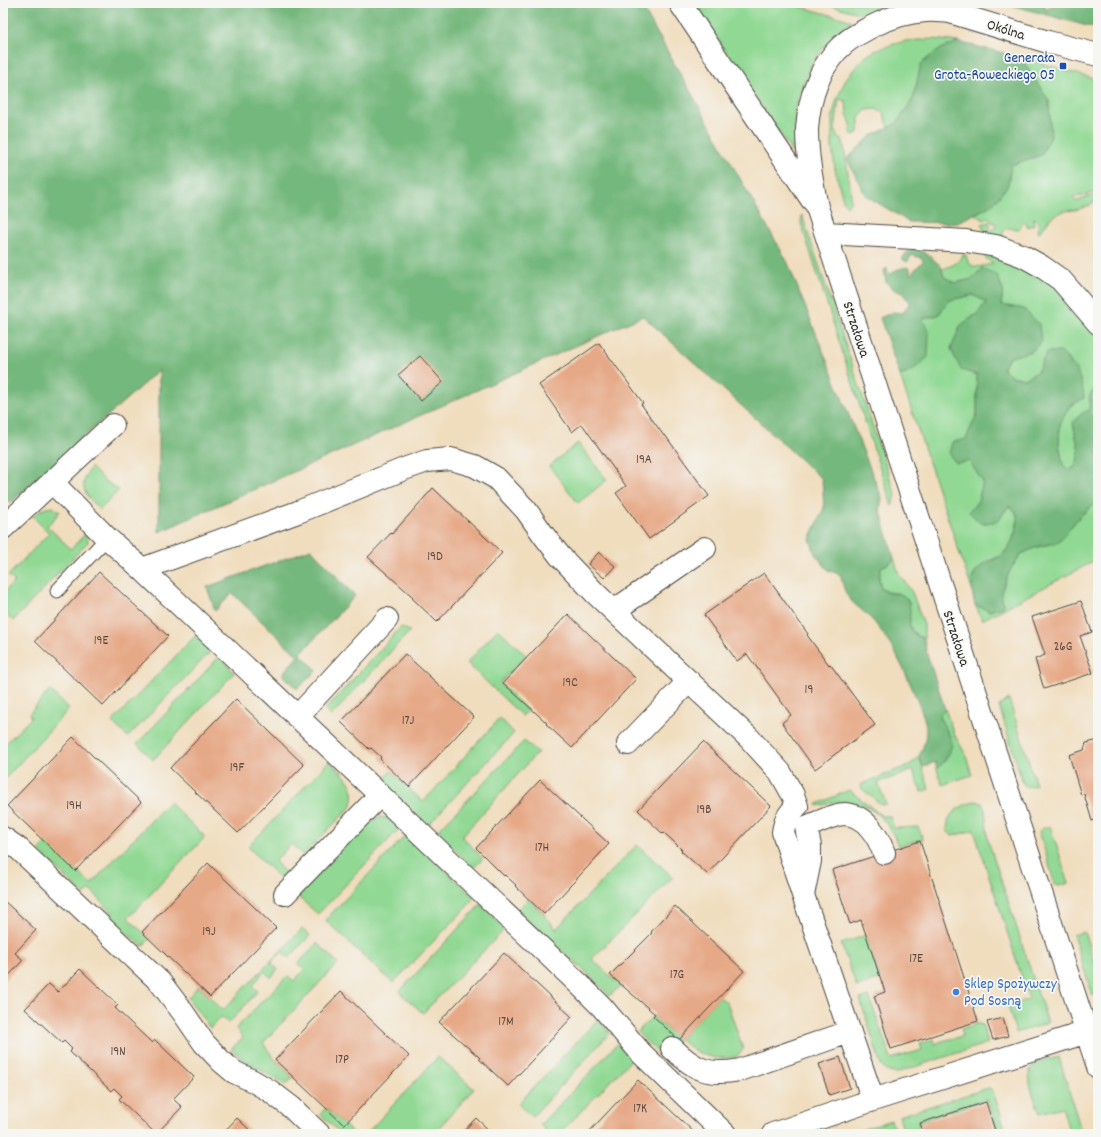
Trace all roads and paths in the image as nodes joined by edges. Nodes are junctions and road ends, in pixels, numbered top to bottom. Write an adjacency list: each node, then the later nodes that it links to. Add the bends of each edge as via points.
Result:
1 (680, 3): 5 (street)
2 (915, 3): 3 (street, Okólna)
3 (953, 12): 4 (street, Okólna); 5 (street, via 927,11 892,18 855,36 832,57 817,83 809,113 807,144)
4 (1098, 55)
5 (817, 207): 6 (street, Strzałowa)
6 (826, 233): 7 (street, via 966,241 996,246 1023,256 1061,280); 28 (street, Strzałowa)
7 (1098, 323)
8 (113, 425): 9 (street)
9 (52, 482): 10 (street); 11 (street)
10 (3, 528)
11 (107, 538): 13 (street); 14 (lane)
12 (705, 548): 15 (street)
13 (142, 569): 15 (street, via 298,512 404,469 427,461 451,459 474,466 496,478 526,510 560,556); 18 (street)
14 (57, 591)
15 (615, 610): 17 (street)
16 (387, 619): 18 (street)
17 (689, 681): 19 (street); 21 (street, via 770,760 780,772)
18 (297, 717): 20 (street)
19 (628, 744)
20 (380, 795): 25 (street); 33 (street, via 580,984 641,1053)
21 (797, 806): 22 (street); 26 (street, via 784,822 783,832)
22 (806, 826): 24 (street, via 844,814 855,816 874,833); 26 (street, via 810,861)
23 (3, 838): 32 (street, via 160,982 204,1043 221,1061 234,1072 270,1090)
24 (884, 853)
25 (285, 894)
26 (803, 895): 27 (street)
27 (849, 1032): 29 (street, via 731,1072 703,1070 687,1062); 31 (street)
28 (1087, 1032): 30 (street, Strzałowa); 31 (street)
29 (672, 1048)
30 (1098, 1067)
31 (873, 1100): 34 (street)
32 (319, 1134)
33 (725, 1134)
34 (773, 1134)

